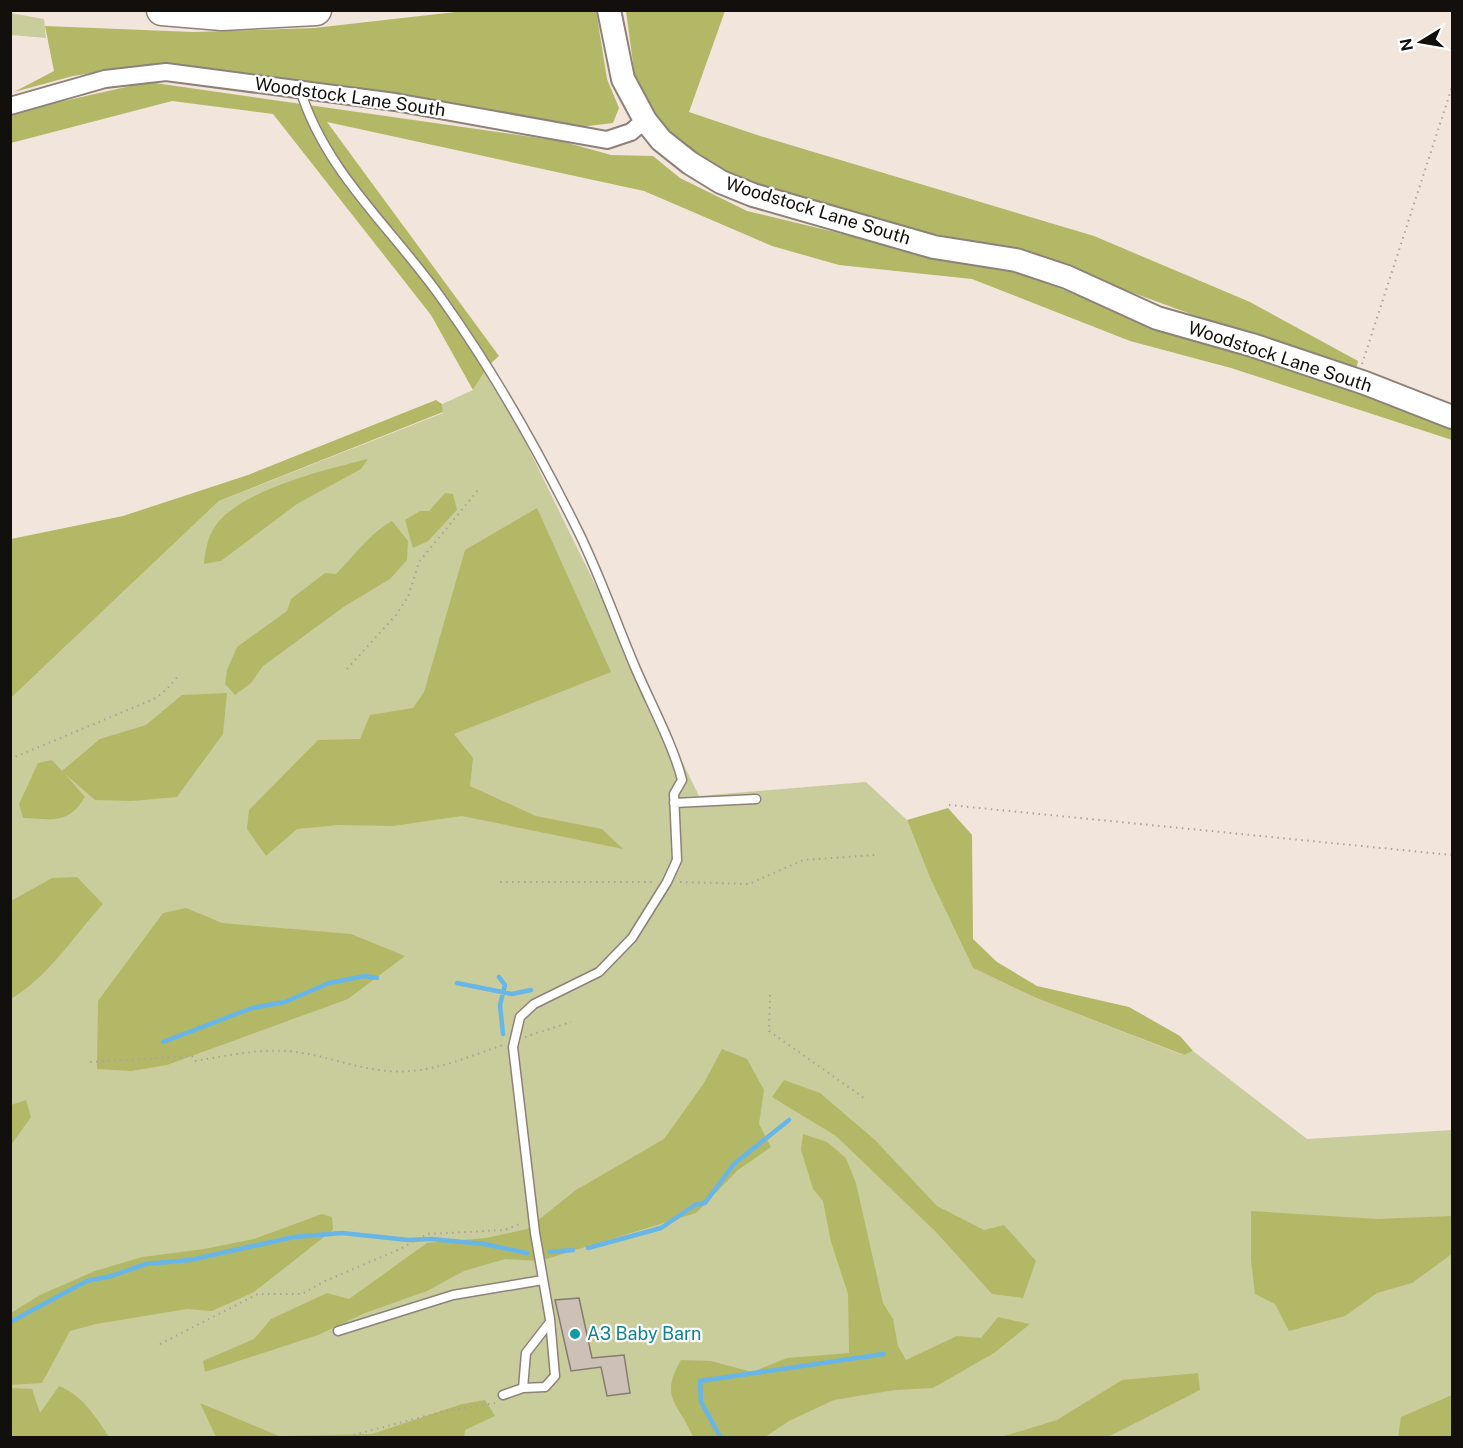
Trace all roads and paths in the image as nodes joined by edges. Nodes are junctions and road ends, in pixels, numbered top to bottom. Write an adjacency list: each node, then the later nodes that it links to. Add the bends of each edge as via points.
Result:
1 (162, 10): 2 (highway, via 222,15)
2 (316, 10)
3 (609, 14): 7 (street, via 623,80)
4 (1452, 87): 8 (path)
5 (300, 89): 6 (street, Woodstock Lane South, via 166,72 105,79); 7 (street, Woodstock Lane South, via 607,140 631,132); 15 (lane, via 322,141 360,198 430,281 484,357 523,425 580,535 680,771 682,780)
6 (10, 106)
7 (645, 120): 8 (street, Woodstock Lane South, via 661,140 690,163 753,195 934,246 1016,260 1067,277 1157,318)
8 (1358, 381): 9 (street, Woodstock Lane South)
9 (1452, 417)
10 (478, 490): 11 (path, via 419,562 408,597 396,615)
11 (347, 669)
12 (180, 674): 13 (path, via 154,699)
13 (10, 759)
14 (756, 799): 15 (lane)
15 (674, 803): 20 (lane, via 677,860)
16 (949, 805): 18 (path)
17 (875, 855): 20 (path, via 803,860 749,884)
18 (1452, 855)
19 (500, 882): 20 (path)
20 (667, 882): 27 (lane, via 632,938 599,972 534,1004 520,1017 513,1047)
21 (770, 995): 26 (path, via 769,1030)
22 (571, 1022): 23 (path)
23 (518, 1040)
24 (508, 1043): 25 (path, via 410,1071 377,1070 288,1051 195,1061 192,1056 160,1056)
25 (90, 1062)
26 (864, 1098)
27 (533, 1218): 28 (lane); 31 (path, via 505,1230 427,1234 302,1294 258,1294)
28 (543, 1280): 29 (lane); 30 (lane, via 453,1295)
29 (550, 1322): 32 (lane, via 526,1353); 32 (lane, via 555,1376 545,1387)
30 (338, 1331)
31 (160, 1344)
32 (523, 1388): 33 (lane)
33 (503, 1395): 34 (path, via 497,1403 441,1412)
34 (342, 1437)

